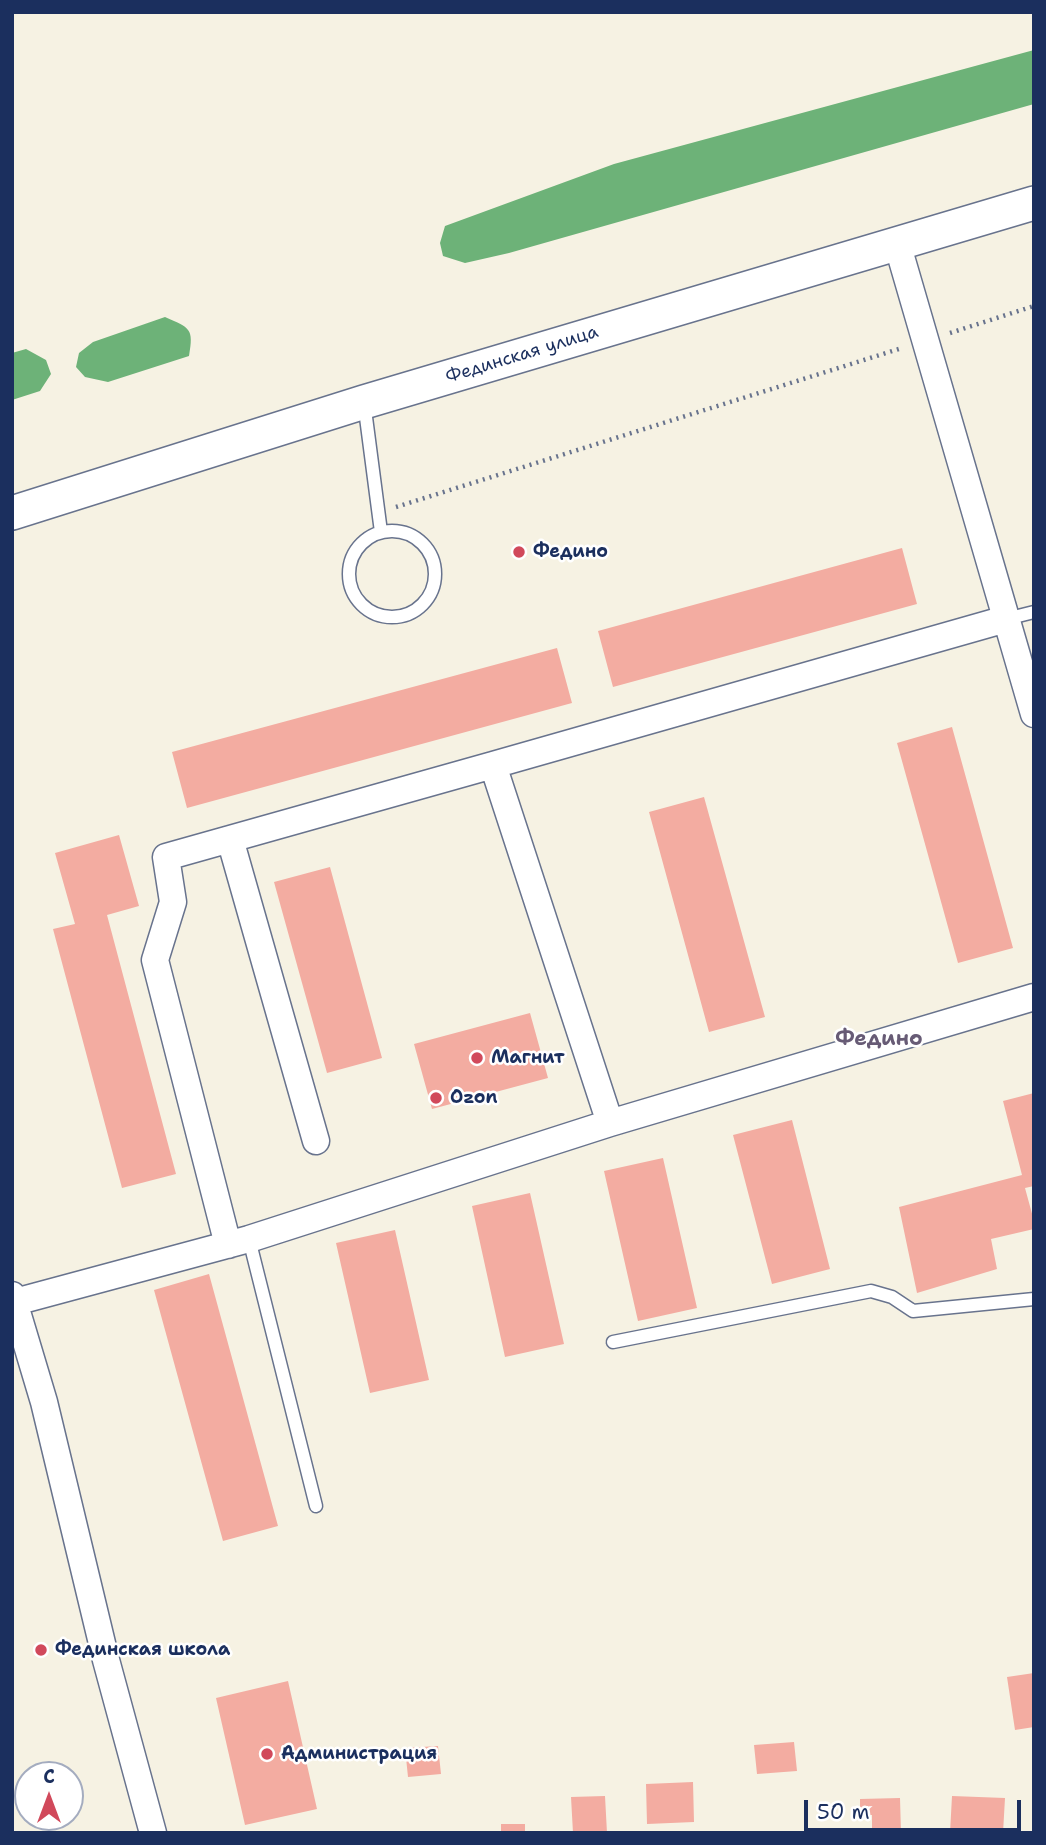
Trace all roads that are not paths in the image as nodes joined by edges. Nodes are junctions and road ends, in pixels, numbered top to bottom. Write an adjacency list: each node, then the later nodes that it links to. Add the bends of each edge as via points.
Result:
1 (1034, 203): 2 (street, Фединская улица)
2 (897, 243): 3 (street, Фединская улица); 7 (street)
3 (364, 402): 4 (street, Фединская улица); 5 (lane)
4 (12, 513)
5 (381, 532): 5 (lane, via 357,548 348,575 358,603 369,612 397,618 411,614 427,600 436,580 435,566 426,547 409,534)
6 (1034, 612): 7 (lane)
7 (1006, 619): 8 (street); 9 (street)
8 (1034, 714)
9 (493, 765): 10 (street); 12 (street)
10 (230, 839): 13 (street); 14 (street, via 166,857 173,902 155,960)
11 (1034, 997): 12 (street)
12 (610, 1123): 14 (street)
13 (316, 1141)
14 (238, 1242): 15 (street); 18 (lane)
15 (13, 1298): 19 (street, via 44,1402)
16 (1034, 1299): 17 (lane, via 913,1311 892,1297 871,1291)
17 (613, 1342)
18 (316, 1506)
19 (153, 1833)

